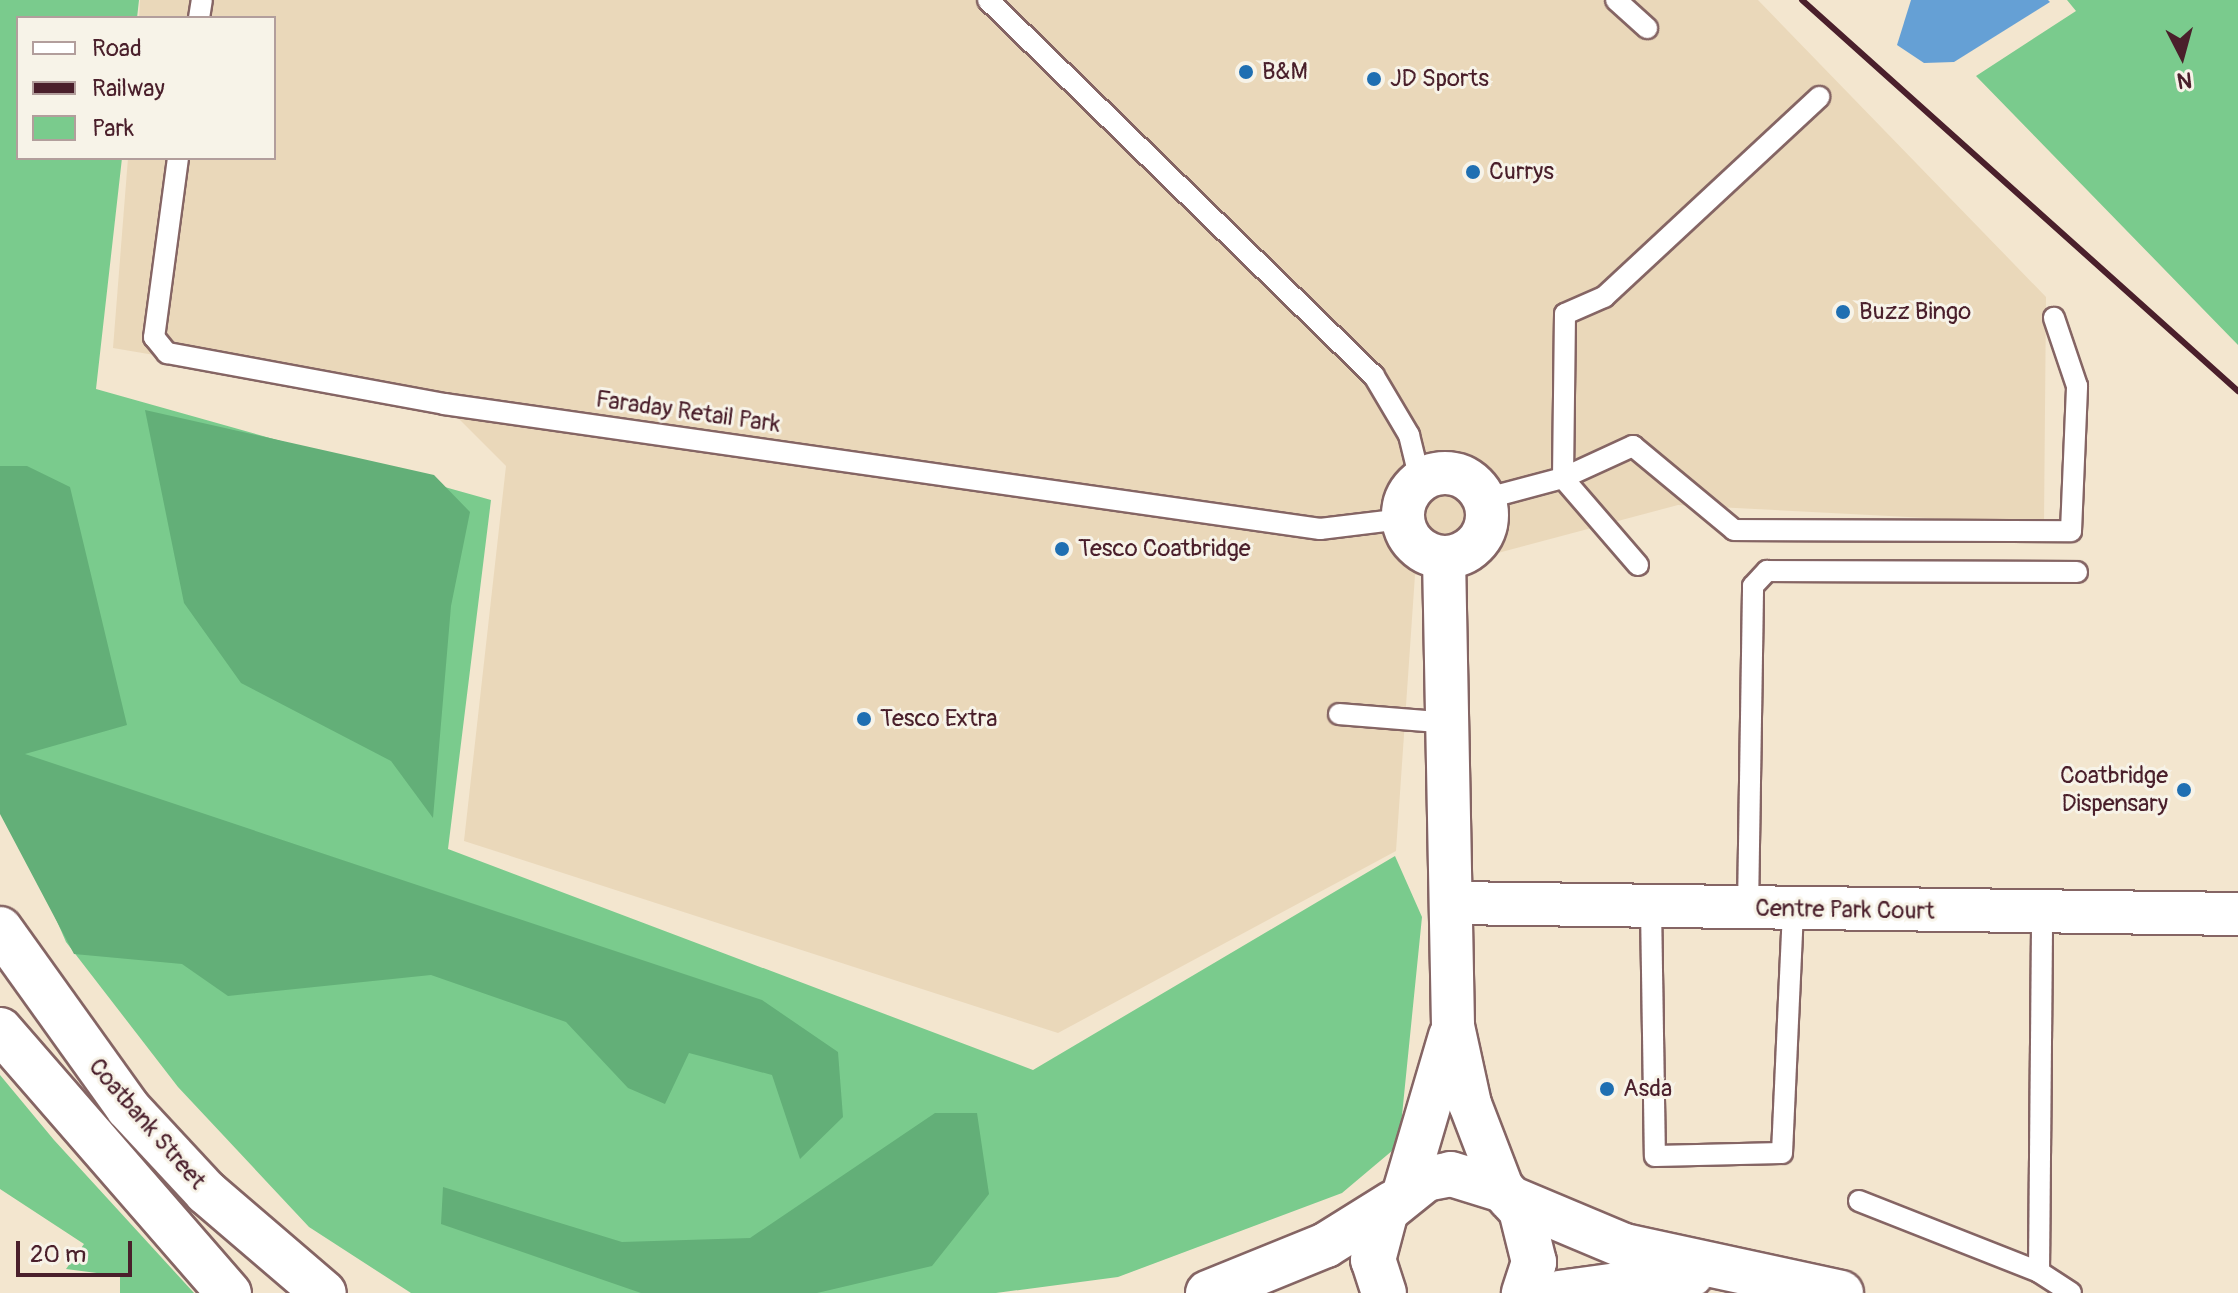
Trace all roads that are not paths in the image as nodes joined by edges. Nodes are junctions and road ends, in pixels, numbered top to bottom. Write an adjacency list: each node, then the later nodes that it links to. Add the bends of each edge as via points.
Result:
1 (988, 0): 8 (lane, via 1374,376 1409,435)
2 (1616, 0): 3 (lane)
3 (1647, 28)
4 (1819, 97): 7 (lane, via 1604,297 1565,314)
5 (178, 160): 10 (lane, Faraday Retail Park, via 154,337 167,353 444,404 1320,529)
6 (2054, 318): 7 (lane, via 2077,386 2071,531 1734,530 1633,446)
7 (1563, 478): 9 (lane); 12 (lane)
8 (1420, 480): 9 (street, via 1456,475); 10 (street)
9 (1484, 499): 11 (street, via 1480,539)
10 (1403, 519): 11 (street, via 1415,545)
11 (1444, 557): 15 (street)
12 (1638, 565)
13 (2077, 572): 18 (lane, via 1767,571 1753,586)
14 (1339, 714): 15 (lane)
15 (1450, 723): 16 (street)
16 (1452, 903): 17 (street, Centre Park Court); 23 (street)
17 (1651, 907): 18 (street, Centre Park Court); 19 (lane, via 1655,1156 1782,1153)
18 (1748, 909): 19 (street, Centre Park Court)
19 (1793, 911): 20 (street, Centre Park Court)
20 (2042, 912): 21 (street, Centre Park Court); 28 (lane)
21 (2238, 914)
22 (0, 929): 31 (main road, Coatbank Street, via 128,1108 206,1192)
23 (1453, 1026): 25 (street, via 1470,1104); 26 (street)
24 (6, 1043): 30 (main road)
25 (1506, 1194): 26 (main road, via 1451,1174); 29 (main road, via 1624,1246); 34 (main road, via 1532,1235 1534,1262)
26 (1399, 1197): 32 (main road, via 1326,1245); 33 (main road, via 1376,1235 1373,1260)
27 (1859, 1201): 28 (lane)
28 (2039, 1272): 37 (lane)
29 (1738, 1274): 35 (main road); 36 (main road)
30 (229, 1293)
31 (324, 1293)
32 (1208, 1293)
33 (1384, 1293)
34 (1524, 1293)
35 (1559, 1293)
36 (1841, 1293)
37 (2071, 1293)

